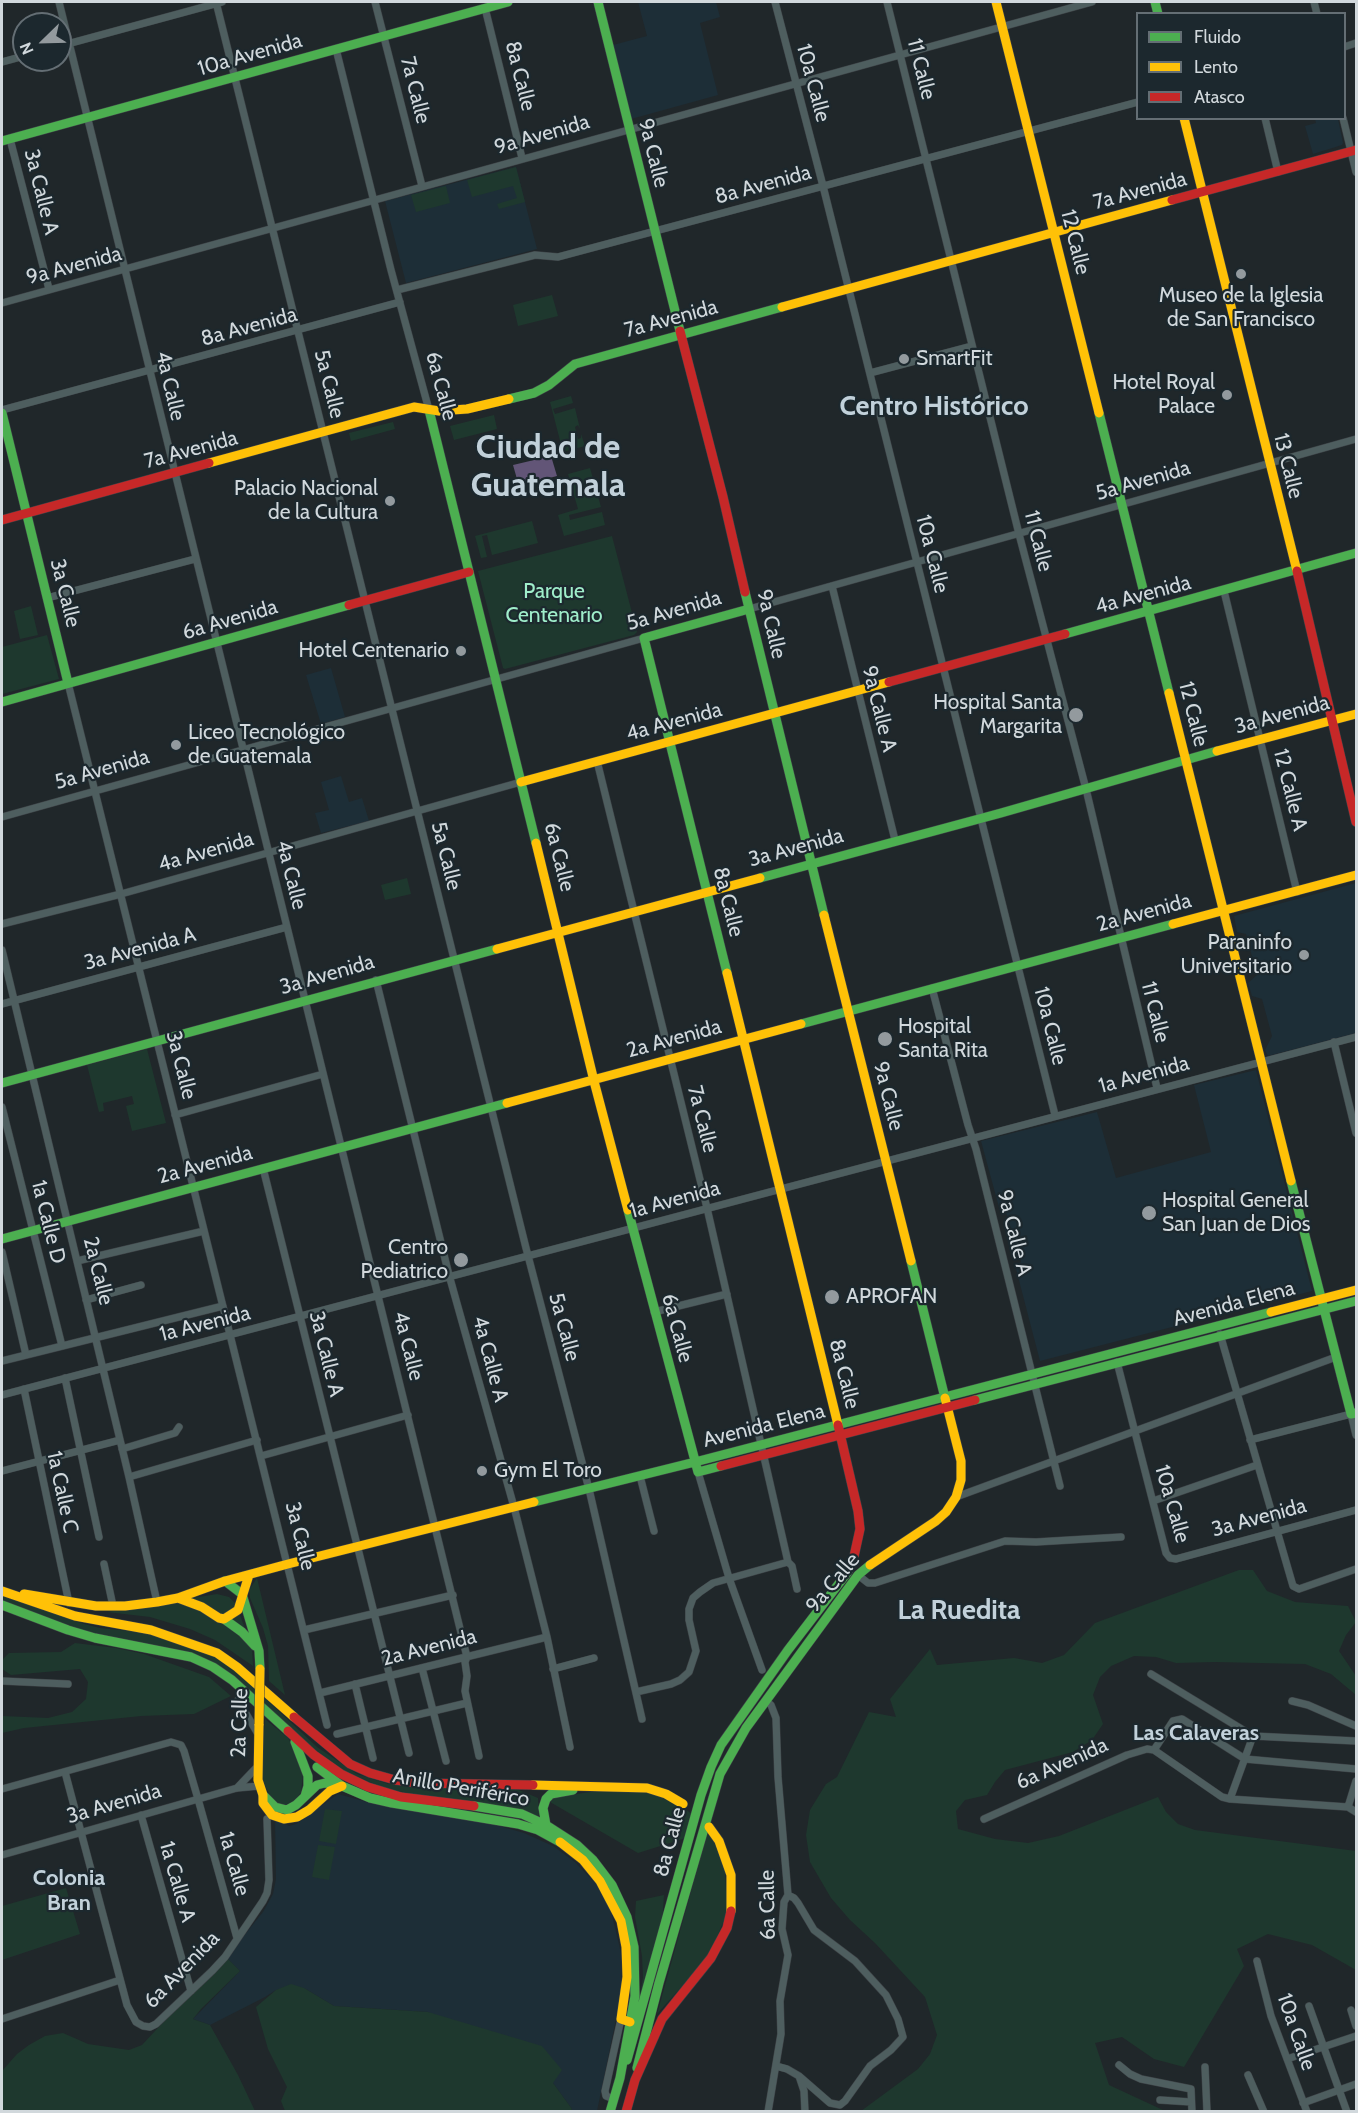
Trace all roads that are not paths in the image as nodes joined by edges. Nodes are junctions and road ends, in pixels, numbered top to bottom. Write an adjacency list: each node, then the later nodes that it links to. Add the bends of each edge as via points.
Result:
1 (218, 2): 12 (street); 16 (street, 5a Calle)
2 (375, 2): 11 (street, 7a Calle)
3 (508, 2): 9 (main road, 10a Avenida)
4 (598, 2): 23 (main road, 9a Calle)
5 (775, 2): 17 (street, 10a Calle)
6 (887, 2): 14 (street, 11 Calle)
7 (996, 2): 10 (main road, 12 Calle)
8 (1092, 2): 10 (street, 9a Avenida)
9 (484, 5): 11 (main road, 10a Avenida); 27 (street, 8a Calle)
10 (1002, 26): 14 (street, 9a Avenida); 24 (main road, 12 Calle)
11 (384, 36): 13 (main road, 10a Avenida); 31 (street, 7a Calle)
12 (72, 42)
13 (336, 49): 16 (main road, 10a Avenida); 34 (street, 6a Calle)
14 (900, 54): 17 (street, 9a Avenida); 28 (street, 11 Calle)
15 (72, 55): 19 (street, 4a Calle)
16 (236, 78): 19 (main road, 10a Avenida); 35 (street, 5a Calle)
17 (795, 83): 23 (street, 9a Avenida); 32 (street, 10a Calle)
18 (1136, 102): 24 (street, 8a Avenida)
19 (88, 117): 25 (main road, 10a Avenida); 39 (street, 4a Calle)
20 (1184, 120): 33 (main road, 13 Calle)
21 (1265, 120): 29 (street)
22 (1344, 120): 26 (street)
23 (629, 128): 27 (street, 9a Avenida); 36 (main road, 9a Calle)
24 (1028, 131): 28 (street, 8a Avenida); 37 (main road, 12 Calle)
25 (6, 140): 41 (street, 3a Calle A)
26 (1354, 151): 29 (main road, 7a Avenida); 30 (street)
27 (522, 158): 31 (street, 9a Avenida)
28 (926, 159): 32 (street, 8a Avenida); 38 (street, 11 Calle)
29 (1278, 172): 33 (main road, 7a Avenida)
30 (1356, 172)
31 (422, 186): 34 (street, 9a Avenida)
32 (823, 186): 36 (street, 8a Avenida); 40 (street, 10a Calle)
33 (1202, 193): 37 (main road, 7a Avenida); 54 (main road, 13 Calle)
34 (373, 199): 35 (street, 9a Avenida); 42 (street, 6a Calle)
35 (273, 228): 39 (street, 9a Avenida); 45 (street, 5a Calle)
36 (654, 232): 42 (street, 8a Avenida, via 558,258 535,255); 46 (main road, 9a Calle)
37 (1054, 233): 38 (main road, 7a Avenida); 56 (main road, 12 Calle)
38 (951, 261): 40 (main road, 7a Avenida); 47 (street, 11 Calle)
39 (126, 268): 41 (street, 9a Avenida); 48 (street, 4a Calle)
40 (849, 289): 46 (main road, 7a Avenida); 49 (street, 10a Calle)
41 (49, 290): 44 (street, 9a Avenida)
42 (397, 290): 43 (street, 6a Calle)
43 (400, 302): 45 (street, 8a Avenida); 50 (street, 6a Calle)
44 (2, 303)
45 (299, 331): 48 (street, 8a Avenida); 52 (street, 5a Calle)
46 (681, 335): 50 (main road, 7a Avenida, via 575,364 534,393 467,409); 69 (main road, 9a Calle)
47 (972, 346): 49 (street); 59 (street, 11 Calle)
48 (150, 370): 51 (street, 8a Avenida); 55 (street, 4a Calle)
49 (870, 373): 62 (street, 10a Calle)
50 (429, 410): 52 (main road, 7a Avenida, via 414,407); 64 (main road, 6a Calle)
51 (2, 412): 57 (main road, 3a Calle)
52 (324, 433): 55 (main road, 7a Avenida); 68 (street, 5a Calle)
53 (1356, 439): 54 (street, 5a Avenida)
54 (1269, 464): 56 (street, 5a Avenida); 63 (main road, 13 Calle)
55 (174, 474): 57 (main road, 7a Avenida); 61 (street, 4a Calle)
56 (1122, 506): 59 (street, 5a Avenida); 70 (main road, 12 Calle)
57 (26, 513): 58 (main road, 7a Avenida); 67 (main road, 3a Calle)
58 (2, 520)
59 (1019, 534): 62 (street, 5a Avenida); 72 (street, 11 Calle)
60 (1356, 553): 63 (main road, 4a Avenida)
61 (195, 558): 67 (street); 73 (street, 4a Calle)
62 (917, 563): 65 (street, 5a Avenida); 74 (street, 10a Calle)
63 (1297, 570): 66 (main road, 4a Avenida); 82 (main road, 13 Calle)
64 (469, 572): 68 (main road, 6a Avenida); 75 (main road, 6a Calle)
65 (832, 586): 69 (street, 5a Avenida); 77 (street, 9a Calle A)
66 (1224, 591): 70 (main road, 4a Avenida); 84 (street, 12 Calle A)
67 (48, 598): 76 (main road, 3a Calle)
68 (366, 601): 73 (main road, 6a Avenida); 79 (street, 5a Calle)
69 (749, 609): 71 (main road, 5a Avenida); 80 (main road, 9a Calle)
70 (1149, 612): 72 (main road, 4a Avenida); 86 (main road, 12 Calle)
71 (644, 638): 75 (street, 5a Avenida); 83 (main road, 8a Calle)
72 (1047, 640): 74 (main road, 4a Avenida); 89 (street, 11 Calle)
73 (218, 643): 76 (main road, 6a Avenida); 85 (street, 4a Calle)
74 (944, 668): 77 (main road, 4a Avenida); 94 (street, 10a Calle)
75 (496, 680): 79 (street, 5a Avenida); 88 (main road, 6a Calle)
76 (68, 683): 78 (main road, 6a Avenida); 90 (street, 3a Calle)
77 (857, 692): 80 (main road, 4a Avenida); 96 (street, 9a Calle A)
78 (2, 702)
79 (392, 708): 85 (street, 5a Avenida); 92 (street, 5a Calle)
80 (774, 714): 83 (main road, 4a Avenida); 98 (main road, 9a Calle)
81 (1356, 714): 82 (main road, 3a Avenida)
82 (1332, 721): 84 (main road, 3a Avenida); 91 (main road, 13 Calle)
83 (669, 741): 87 (main road, 4a Avenida); 100 (main road, 8a Calle)
84 (1261, 741): 86 (main road, 3a Avenida); 101 (street, 12 Calle A)
85 (243, 749): 90 (street, 5a Avenida); 97 (street, 4a Calle)
86 (1185, 760): 89 (main road, 3a Avenida); 104 (main road, 12 Calle)
87 (597, 761): 88 (main road, 4a Avenida); 103 (street, 7a Calle)
88 (521, 782): 92 (street, 4a Avenida); 107 (main road, 6a Calle)
89 (1086, 789): 94 (main road, 3a Avenida); 108 (street, 11 Calle)
90 (96, 791): 93 (street, 5a Avenida); 102 (street, 3a Calle)
91 (1353, 795): 95 (main road, 13 Calle)
92 (418, 811): 97 (street, 4a Avenida); 110 (street, 5a Calle)
93 (2, 817)
94 (981, 818): 96 (main road, 3a Avenida); 112 (street, 10a Calle)
95 (1356, 822)
96 (895, 840): 98 (main road, 3a Avenida)
97 (268, 853): 102 (street, 4a Avenida); 106 (street, 4a Calle)
98 (813, 863): 100 (main road, 3a Avenida); 118 (main road, 9a Calle)
99 (1356, 875): 101 (main road, 2a Avenida)
100 (706, 891): 103 (main road, 3a Avenida); 120 (main road, 8a Calle)
101 (1297, 892): 104 (main road, 2a Avenida)
102 (121, 894): 105 (street, 4a Avenida); 111 (street, 3a Calle)
103 (633, 910): 107 (main road, 3a Avenida); 123 (street, 7a Calle)
104 (1223, 911): 108 (main road, 2a Avenida); 124 (main road, 12 Calle)
105 (2, 924)
106 (287, 927): 111 (street, 3a Avenida A); 115 (street, 4a Calle)
107 (559, 932): 110 (main road, 3a Avenida); 127 (main road, 6a Calle)
108 (1120, 938): 112 (main road, 2a Avenida); 129 (street, 11 Calle)
109 (2, 950): 116 (street, 2a Calle)
110 (455, 960): 113 (main road, 3a Avenida); 131 (street, 5a Calle)
111 (139, 966): 116 (street, 3a Avenida A); 121 (street, 3a Calle)
112 (1018, 966): 114 (main road, 2a Avenida); 133 (street, 10a Calle)
113 (376, 980): 115 (main road, 3a Avenida); 134 (street, 4a Calle A)
114 (932, 988): 118 (main road, 2a Avenida); 136 (street, 9a Calle A)
115 (305, 1000): 121 (main road, 3a Avenida); 125 (street, 4a Calle)
116 (14, 1001): 117 (street, 3a Avenida A); 126 (street, 2a Calle)
117 (2, 1004)
118 (848, 1011): 120 (main road, 2a Avenida); 138 (main road, 9a Calle)
119 (1356, 1036): 122 (street, 1a Avenida)
120 (743, 1039): 123 (main road, 2a Avenida); 141 (main road, 8a Calle)
121 (157, 1041): 126 (main road, 3a Avenida); 132 (street, 3a Calle)
122 (1334, 1042): 124 (street, 1a Avenida); 135 (street)
123 (670, 1059): 127 (main road, 2a Avenida); 142 (street, 7a Calle)
124 (1261, 1062): 129 (street, 1a Avenida); 157 (main road, 12 Calle)
125 (322, 1074): 132 (street); 137 (street, 4a Calle)
126 (32, 1075): 128 (main road, 3a Avenida); 143 (street, 2a Calle)
127 (594, 1079): 131 (main road, 2a Avenida); 144 (main road, 6a Calle)
128 (2, 1083)
129 (1157, 1088): 133 (street, 1a Avenida)
130 (2, 1107): 145 (street, 1a Calle D)
131 (491, 1107): 134 (main road, 2a Avenida); 149 (street, 5a Calle)
132 (175, 1115): 140 (street, 3a Calle)
133 (1055, 1115): 136 (street, 1a Avenida)
134 (413, 1128): 137 (main road, 2a Avenida); 151 (street, 4a Calle A)
135 (1356, 1133)
136 (972, 1137): 138 (street, 1a Avenida); 173 (street, 9a Calle A)
137 (342, 1147): 139 (main road, 2a Avenida); 154 (street, 4a Calle)
138 (886, 1160): 141 (street, 1a Avenida); 177 (main road, 9a Calle)
139 (263, 1168): 140 (main road, 2a Avenida); 162 (street, 3a Calle A)
140 (192, 1187): 143 (main road, 2a Avenida); 146 (street, 3a Calle)
141 (780, 1188): 142 (street, 1a Avenida); 180 (main road, 8a Calle)
142 (707, 1208): 144 (street, 1a Avenida); 155 (street, 7a Calle)
143 (67, 1221): 145 (main road, 2a Avenida); 150 (street, 2a Calle)
144 (632, 1228): 149 (street, 1a Avenida); 161 (main road, 6a Calle)
145 (34, 1230): 147 (main road, 2a Avenida); 166 (street, 1a Calle D)
146 (204, 1231): 150 (street); 159 (street, 3a Calle)
147 (2, 1239)
148 (2, 1252): 167 (street)
149 (528, 1255): 151 (street, 1a Avenida); 202 (street, 5a Calle)
150 (77, 1261): 156 (street, 2a Calle)
151 (450, 1275): 154 (street, 1a Avenida); 205 (street, 4a Calle A)
152 (141, 1285): 156 (street)
153 (1356, 1290): 157 (main road, Avenida Elena)
154 (378, 1294): 162 (street, 1a Avenida); 179 (street, 4a Calle)
155 (727, 1294): 161 (street); 191 (street, 7a Calle)
156 (86, 1300): 165 (street, 2a Calle)
157 (1320, 1300): 160 (main road, 12 Calle); 163 (main road, Avenida Elena)
158 (1356, 1301): 160 (main road, Avenida Elena)
159 (223, 1305): 164 (street, 3a Calle); 165 (street)
160 (1324, 1310): 163 (main road, Avenida Elena); 168 (main road, 12 Calle)
161 (654, 1312): 195 (main road, 6a Calle)
162 (300, 1317): 164 (street, 1a Avenida); 185 (street, 3a Calle A)
163 (1220, 1332): 169 (main road, Avenida Elena); 175 (street)
164 (230, 1335): 171 (street, 1a Avenida); 187 (street, 3a Calle)
165 (95, 1337): 166 (street); 171 (street, 2a Calle)
166 (62, 1346): 167 (street)
167 (26, 1354): 170 (street)
168 (1336, 1357): 175 (street); 178 (main road, 12 Calle)
169 (1116, 1358): 173 (main road, Avenida Elena); 182 (street, 10a Calle)
170 (2, 1361)
171 (103, 1367): 172 (street, 1a Avenida); 186 (street, 2a Calle)
172 (65, 1378): 174 (street, 1a Avenida); 190 (street)
173 (1034, 1380): 177 (main road, Avenida Elena); 193 (street, 9a Calle A)
174 (24, 1389): 176 (street, 1a Avenida); 194 (street, 1a Calle C)
175 (1236, 1393): 182 (street); 188 (street)
176 (2, 1395)
177 (946, 1403): 180 (main road, Avenida Elena); 184 (main road, Avenida Elena); 203 (main road, 9a Calle, via 961,1461)
178 (1354, 1414): 183 (street, 12 Calle); 188 (street)
179 (408, 1416): 185 (street); 207 (street, 4a Calle)
180 (838, 1425): 184 (main road, 8a Calle); 191 (main road, Avenida Elena)
181 (179, 1427): 189 (street, via 175,1434)
182 (1135, 1431): 193 (street); 204 (street, 10a Calle)
183 (1356, 1435)
184 (841, 1436): 191 (main road, Avenida Elena); 315 (main road, 8a Calle, via 860,1529 854,1559 721,1745 711,1767)
185 (330, 1437): 192 (street); 212 (street, 3a Calle A)
186 (120, 1440): 189 (street, 2a Calle); 190 (street)
187 (257, 1440): 192 (street, 3a Calle); 200 (street)
188 (1250, 1440): 196 (street)
189 (122, 1449): 200 (street, 2a Calle)
190 (81, 1450): 194 (street); 210 (street)
191 (763, 1450): 195 (main road, Avenida Elena); 198 (main road, Avenida Elena); 214 (street, 7a Calle)
192 (261, 1456): 216 (street, 3a Calle)
193 (1054, 1461): 201 (street, 9a Calle A); 203 (street)
194 (39, 1462): 197 (street); 229 (street, 1a Calle C)
195 (695, 1462): 198 (main road, 6a Calle); 199 (main road, Avenida Elena)
196 (1257, 1465): 204 (street); 209 (street)
197 (2, 1471)
198 (698, 1472): 220 (street, 6a Calle)
199 (640, 1476): 202 (main road, Avenida Elena); 208 (street)
200 (129, 1477): 228 (street, 2a Calle)
201 (1060, 1486)
202 (589, 1489): 205 (main road, Avenida Elena); 248 (street, 5a Calle)
203 (956, 1497): 219 (main road, 9a Calle, via 936,1521)
204 (1153, 1501): 213 (street, 10a Calle)
205 (514, 1507): 207 (main road, Avenida Elena); 236 (street, 4a Calle A)
206 (1356, 1510): 209 (street, 3a Avenida)
207 (436, 1527): 212 (main road, Avenida Elena); 226 (street, 4a Calle)
208 (654, 1531)
209 (1276, 1531): 213 (street, 3a Avenida); 217 (street, via 1295,1589)
210 (99, 1537)
211 (1121, 1537): 219 (street, via 1005,1541 875,1583)
212 (358, 1547): 216 (main road, Avenida Elena); 233 (street, 3a Calle A)
213 (1170, 1558)
214 (788, 1562): 220 (street); 223 (street, 7a Calle)
215 (104, 1564): 231 (street)
216 (288, 1564): 218 (main road, Avenida Elena); 235 (street, 3a Calle)
217 (1356, 1569)
218 (249, 1575): 221 (main road, Avenida Elena); 225 (main road)
219 (858, 1575): 251 (main road, 9a Calle)
220 (729, 1578): 242 (street, 6a Calle); 248 (street, via 699,1592 688,1609 696,1651 689,1672 680,1680)
221 (225, 1581): 222 (main road, Avenida Elena); 225 (main road)
222 (201, 1589): 227 (main road, Avenida Elena); 232 (main road)
223 (797, 1589)
224 (2, 1591): 229 (main road, Avenida Elena); 276 (main road, Anillo Periférico, via 75,1616 151,1630 217,1653 333,1751 370,1773 418,1783)
225 (242, 1594): 234 (main road, via 238,1610); 237 (main road, 2a Calle)
226 (453, 1595): 233 (street); 238 (street, 4a Calle)
227 (178, 1598): 228 (main road, Avenida Elena); 232 (main road)
228 (157, 1602): 231 (main road, Avenida Elena)
229 (69, 1603): 231 (main road, Avenida Elena)
230 (2, 1605): 262 (main road, Anillo Periférico, via 88,1636 191,1657 232,1680)
231 (113, 1606)
232 (202, 1607): 234 (main road)
233 (374, 1614): 235 (street); 244 (street, 3a Calle A)
234 (224, 1619): 237 (main road)
235 (304, 1630): 249 (street, 3a Calle)
236 (547, 1637): 238 (street, 2a Avenida); 241 (street, 4a Calle A)
237 (258, 1651): 260 (main road, 2a Calle, bridge)
238 (467, 1657): 240 (street, 2a Avenida); 253 (street, 4a Calle)
239 (594, 1658): 241 (street)
240 (422, 1668): 244 (street, 2a Avenida); 254 (street)
241 (553, 1669): 265 (street, 4a Calle A)
242 (762, 1670)
243 (1151, 1674): 263 (street)
244 (389, 1676): 247 (street, 2a Avenida); 255 (street, 3a Calle A)
245 (2, 1681): 246 (street)
246 (68, 1684)
247 (355, 1684): 249 (street, 2a Avenida); 259 (street)
248 (636, 1692): 256 (street, 5a Calle)
249 (320, 1693): 257 (street, 3a Calle)
250 (238, 1700): 260 (street)
251 (766, 1701): 296 (street, 6a Calle, via 776,1718); 316 (main road, 9a Calle, via 720,1774)
252 (1292, 1701): 258 (street)
253 (467, 1703): 254 (street); 268 (street, 4a Calle)
254 (434, 1711): 255 (street); 271 (street)
255 (400, 1719): 259 (street); 267 (street, 3a Calle A)
256 (642, 1719)
257 (327, 1725)
258 (1356, 1726)
259 (366, 1727): 261 (street); 269 (street)
260 (259, 1729): 272 (main road, 2a Calle)
261 (337, 1734)
262 (292, 1736): 278 (main road, via 312,1763); 282 (main road, via 307,1771); 292 (main road, Anillo Periférico, via 335,1770 376,1790 508,1811)
263 (1253, 1736): 264 (street); 270 (street)
264 (1356, 1741)
265 (570, 1747)
266 (1154, 1750): 270 (street, via 1173,1721 1182,1719); 285 (street); 291 (street, 6a Avenida, via 1128,1755)
267 (409, 1754)
268 (479, 1756)
269 (374, 1758)
270 (1245, 1759): 273 (street); 285 (street)
271 (446, 1761)
272 (257, 1767): 279 (street); 281 (main road, 2a Calle)
273 (1356, 1768)
274 (65, 1772): 280 (street); 283 (street, 1a Calle, via 171,1742 181,1745 184,1751); 294 (street)
275 (1356, 1781): 287 (street)
276 (515, 1784): 277 (main road, Anillo Periférico); 284 (main road)
277 (600, 1785): 284 (main road, via 551,1794); 286 (main road, Anillo Periférico, via 647,1788)
278 (342, 1786): 281 (main road, 2a Calle, via 289,1820 268,1811); 282 (main road, via 322,1784); 304 (main road, Anillo Periférico, via 392,1803 531,1828 557,1840 583,1860 600,1881 621,1921 627,1977)
279 (237, 1788): 281 (street, 3a Avenida); 283 (street, 3a Avenida)
280 (2, 1789)
281 (261, 1791): 282 (main road, via 272,1805 284,1810 297,1805)
282 (304, 1796)
283 (198, 1799): 289 (street, 3a Avenida); 297 (street, 1a Calle)
284 (546, 1799): 292 (main road)
285 (1230, 1799): 287 (street)
286 (684, 1804)
287 (1348, 1808): 288 (street)
288 (1356, 1812)
289 (141, 1815): 294 (street, 3a Avenida); 300 (street, 1a Calle A)
290 (267, 1819): 297 (street, via 267,1893)
291 (984, 1820)
292 (546, 1825): 305 (main road, Anillo Periférico, via 593,1860 623,1907 634,1947 635,1996)
293 (709, 1827): 316 (main road, via 719,1841 731,1875 727,1928 711,1958 662,2019)
294 (82, 1833): 295 (street, 3a Avenida); 299 (street)
295 (2, 1855)
296 (788, 1895): 311 (street, 6a Calle, via 782,1929 788,1955 780,2001 781,2034); 314 (street, via 798,1903 814,1930 855,1961 879,1986 898,2019 903,2037 870,2066 840,2105 831,2103)
297 (237, 1938): 300 (street, 6a Avenida, via 225,1957)
298 (1257, 1961): 309 (street, 10a Calle)
299 (120, 1980): 300 (street, 6a Avenida, via 136,2022 150,2027); 303 (street)
300 (191, 1991)
301 (1310, 2006): 308 (street)
302 (1351, 2010): 306 (street)
303 (2, 2019)
304 (621, 2019): 305 (main road); 322 (street, Anillo Periférico, via 605,2091)
305 (630, 2022): 315 (main road, Anillo Periférico)
306 (1356, 2026)
307 (1356, 2036): 308 (street)
308 (1324, 2047): 309 (street); 318 (street)
309 (1287, 2059): 321 (street, 10a Calle)
310 (1119, 2065): 320 (street, via 1141,2079 1190,2089)
311 (776, 2066): 314 (street); 324 (street, 6a Calle)
312 (1205, 2067): 327 (street)
313 (1248, 2075): 328 (street)
314 (799, 2076): 325 (street)
315 (620, 2078): 322 (main road, Anillo Periférico)
316 (635, 2080): 323 (main road)
317 (1356, 2084): 318 (street)
318 (1339, 2090): 321 (street); 330 (street)
319 (1160, 2100): 320 (street)
320 (1191, 2102): 326 (street)
321 (1303, 2103): 329 (street, 10a Calle)
322 (612, 2106)
323 (626, 2111)
324 (768, 2112)
325 (806, 2112)
326 (1192, 2112)
327 (1207, 2112)
328 (1264, 2112)
329 (1307, 2112)
330 (1347, 2112)

